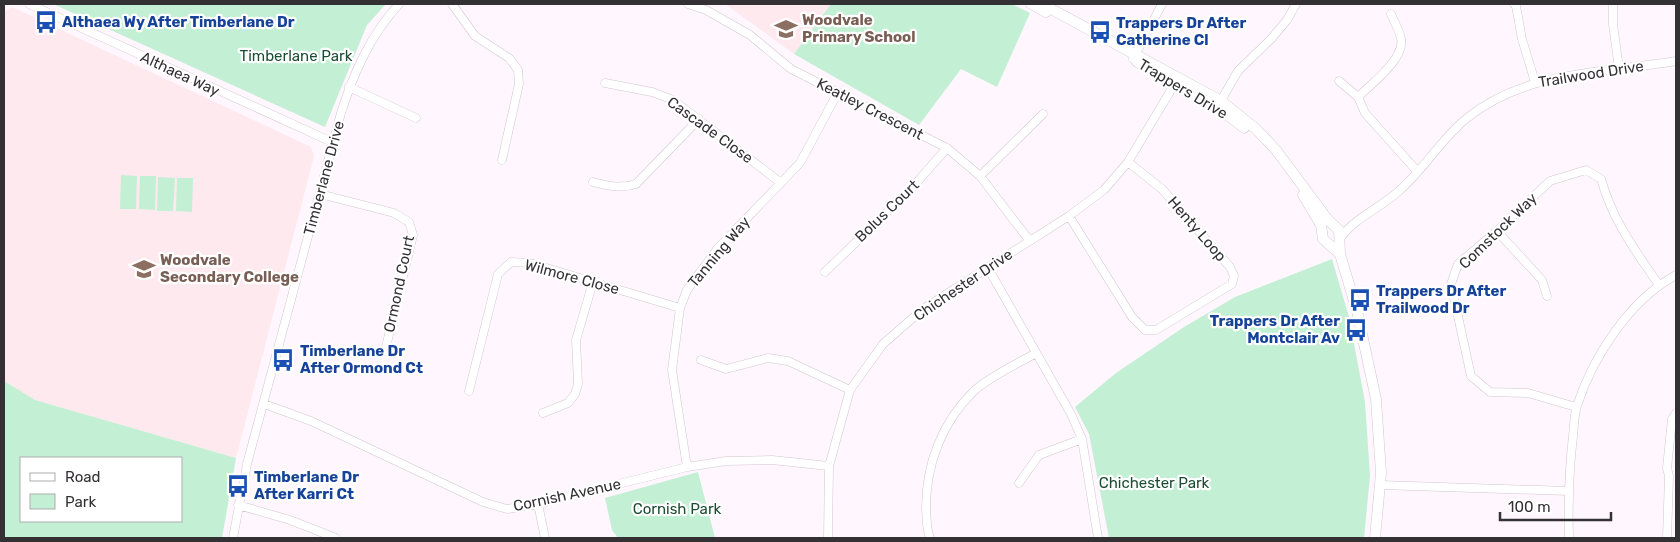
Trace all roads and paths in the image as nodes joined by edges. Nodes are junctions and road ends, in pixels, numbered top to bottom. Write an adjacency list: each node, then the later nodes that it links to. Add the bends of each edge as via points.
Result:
1 (29, 4): 26 (street, Althaea Way)
2 (399, 4): 19 (street, Timberlane Drive, via 371,40)
3 (452, 4): 28 (street, via 475,36 509,58 518,70 519,84)
4 (688, 4): 20 (street, Keatley Crescent, via 706,10 742,31 791,69)
5 (1031, 4): 10 (main road, Trappers Drive)
6 (1162, 4): 12 (street)
7 (1296, 4): 22 (street, via 1271,40 1238,71)
8 (1514, 4): 17 (street)
9 (1613, 4): 14 (street)
10 (1047, 7): 12 (main road, Trappers Drive)
11 (1390, 14): 21 (street, via 1402,40 1401,48 1395,61)
12 (1134, 57): 15 (main road, Trappers Drive)
13 (1676, 61): 14 (street, Trailwood Drive)
14 (1619, 69): 17 (street, Trailwood Drive)
15 (1177, 80): 22 (main road, Trappers Drive); 29 (street, Chichester Drive)
16 (1339, 81): 21 (street)
17 (1535, 82): 30 (street, Trailwood Drive, via 1508,92 1466,118)
18 (606, 83): 25 (street, Cascade Close, via 659,94)
19 (350, 86): 24 (street); 26 (street, Timberlane Drive)
20 (838, 92): 27 (street, Keatley Crescent); 33 (street, Tanning Way, via 800,163)
21 (1358, 97): 30 (street, via 1365,113)
22 (1219, 104): 37 (main road, Trappers Drive, via 1271,154 1297,187); 38 (main road, Trappers Drive, via 1256,129 1276,150)
23 (1043, 114): 31 (street)
24 (416, 118)
25 (699, 119): 32 (street, via 636,184 626,188); 33 (street, Cascade Close)
26 (332, 142): 34 (street, Timberlane Drive)
27 (947, 148): 31 (street, Keatley Crescent); 43 (street, Bolus Court, via 910,190)
28 (502, 160)
29 (1128, 162): 35 (street, Chichester Drive, via 1104,190); 35 (street, Henty Loop, via 1162,189 1230,267 1234,276 1232,284 1156,330 1145,330 1132,317)
30 (1417, 171): 38 (street, Trailwood Drive, via 1400,190)
31 (980, 176): 39 (street, Keatley Crescent)
32 (593, 182)
33 (780, 183): 48 (street, Tanning Way, via 718,248 687,290)
34 (320, 194): 49 (street, Ormond Court, via 394,213 409,222 413,234); 54 (street, Timberlane Drive)
35 (1069, 216): 39 (street, Chichester Drive)
36 (1497, 231): 46 (street, Comstock Way, via 1550,181 1586,170 1601,178 1620,229); 47 (street, via 1542,280); 55 (street, Comstock Way, via 1458,264 1451,284 1471,376 1490,392 1528,393)
37 (1323, 232): 38 (main road); 40 (main road, Trappers Drive)
38 (1339, 232): 40 (main road); 41 (main road)
39 (1029, 240): 42 (street, Chichester Drive)
40 (1328, 244): 41 (main road)
41 (1340, 254): 64 (main road, via 1357,311 1376,399)
42 (988, 268): 50 (street); 52 (street, Chichester Drive, via 924,309 884,344)
43 (825, 272)
44 (1676, 276): 46 (street)
45 (593, 282): 48 (street, Wilmore Close); 53 (street, Wilmore Close, via 530,263 511,262 505,265 498,274); 56 (street, via 576,340 578,384 575,394 568,403)
46 (1659, 285): 55 (street, via 1621,324 1593,369)
47 (1547, 296)
48 (680, 308): 60 (street, Tanning Way, via 672,370)
49 (385, 351)
50 (1036, 353): 58 (street); 72 (street, via 975,390 950,420 935,449 926,489)
51 (701, 360): 52 (street, via 726,369 768,358 788,361)
52 (850, 390): 59 (street, Chichester Drive)
53 (469, 391)
54 (264, 404): 66 (street, Cornish Avenue, via 311,421 483,502 508,509); 67 (street, Timberlane Drive)
55 (1576, 407): 65 (street)
56 (543, 413)
57 (1676, 413): 61 (street, via 1672,419)
58 (1082, 439): 63 (street, via 1040,455); 73 (street)
59 (829, 466): 60 (street, Cornish Avenue, via 772,460 726,461); 71 (street, Chichester Drive)
60 (688, 467): 66 (street, Cornish Avenue)
61 (1667, 468): 62 (street); 76 (street)
62 (1676, 468)
63 (1020, 483)
64 (1380, 485): 65 (street); 74 (main road)
65 (1568, 491): 75 (street)
66 (538, 504): 70 (street)
67 (238, 506): 68 (street, Timberlane Drive); 69 (street, via 290,520)
68 (233, 538)
69 (336, 538)
70 (545, 538)
71 (828, 538)
72 (930, 538)
73 (1098, 538)
74 (1375, 538)
75 (1569, 538)
76 (1667, 538)

